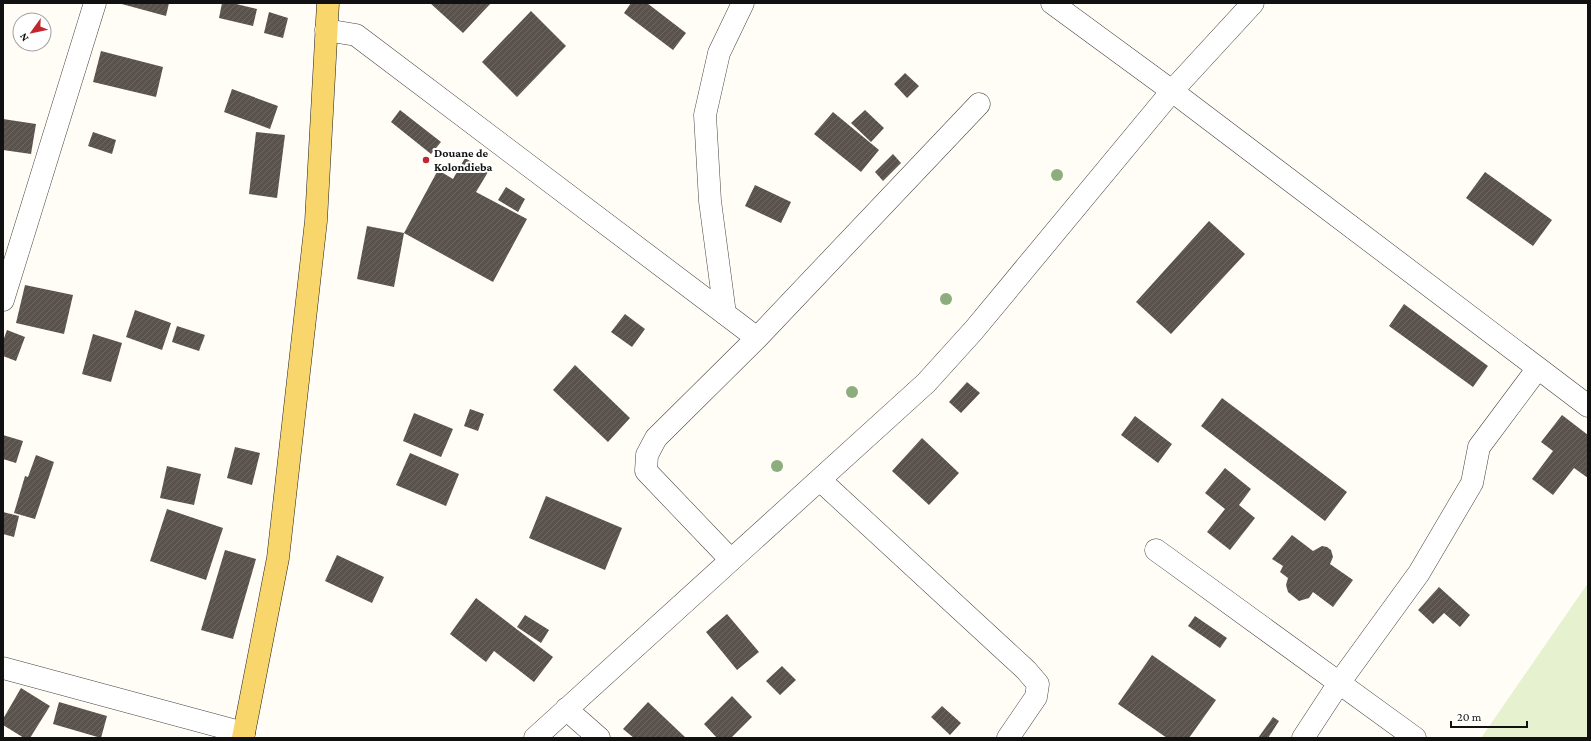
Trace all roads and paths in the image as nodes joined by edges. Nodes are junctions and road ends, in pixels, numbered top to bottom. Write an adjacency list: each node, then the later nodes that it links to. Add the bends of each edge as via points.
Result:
1 (95, 3): 9 (street)
2 (328, 3): 6 (main road)
3 (743, 3): 10 (street, via 719,53 705,115 710,201)
4 (1052, 3): 7 (street)
5 (1254, 3): 7 (street)
6 (326, 30): 10 (street, via 356,35); 20 (main road, via 316,221 278,558)
7 (1172, 91): 12 (street); 14 (street, via 958,348 926,383)
8 (979, 104): 11 (street)
9 (3, 300)
10 (724, 314): 11 (street)
11 (757, 338): 16 (street, via 656,438 647,455 646,471)
12 (1538, 368): 13 (street); 18 (street, via 1479,447 1472,483 1419,573)
13 (1588, 406)
14 (820, 480): 16 (street); 23 (street, via 1026,670 1038,684 1036,697)
15 (1156, 550): 18 (street)
16 (731, 560): 19 (street)
17 (3, 668): 20 (street)
18 (1339, 683): 24 (street); 25 (street)
19 (566, 709): 21 (street); 22 (street)
20 (244, 735)
21 (535, 738)
22 (599, 738)
23 (1008, 738)
24 (1303, 738)
25 (1415, 738)

